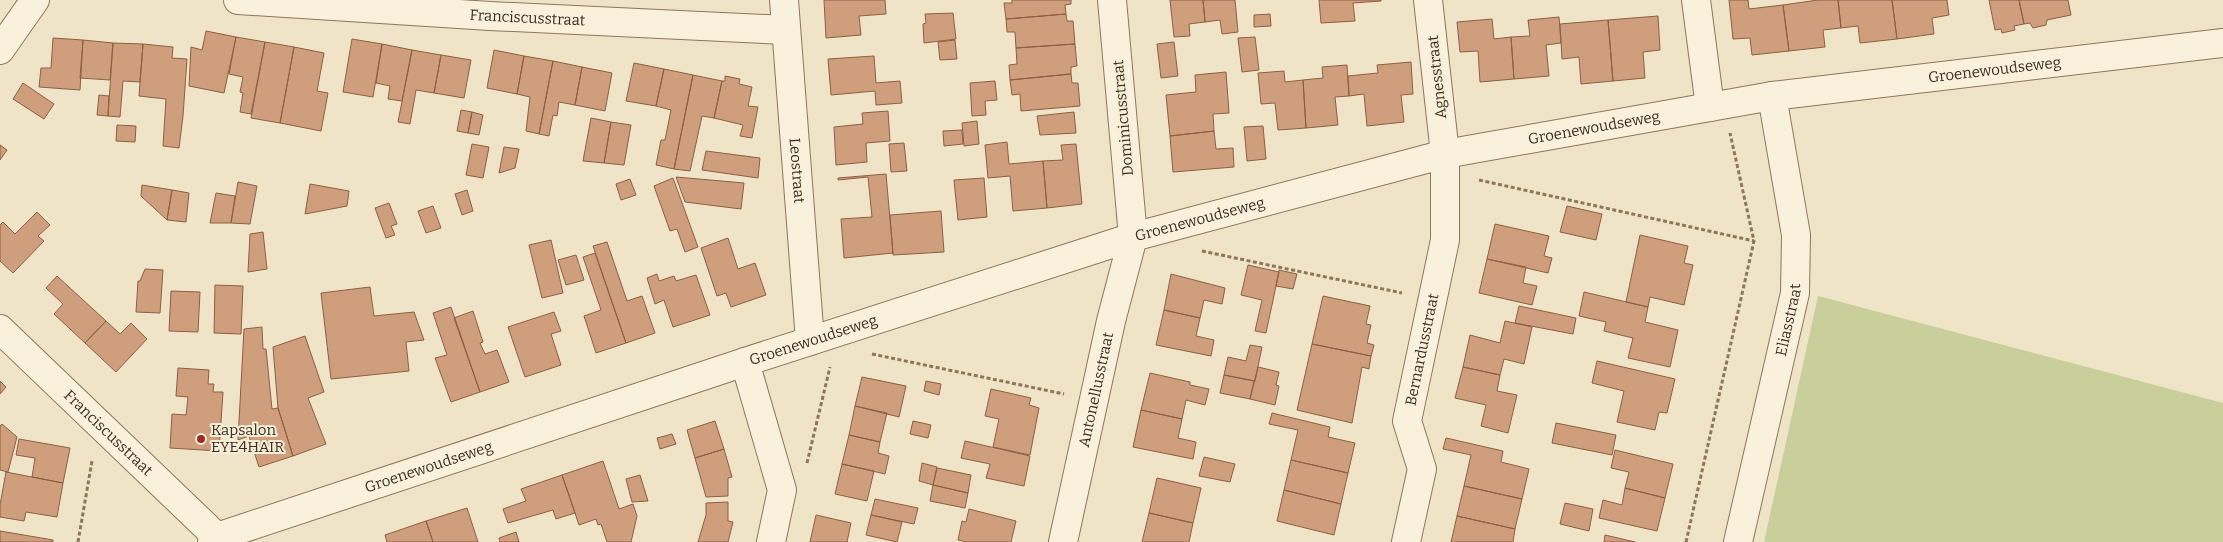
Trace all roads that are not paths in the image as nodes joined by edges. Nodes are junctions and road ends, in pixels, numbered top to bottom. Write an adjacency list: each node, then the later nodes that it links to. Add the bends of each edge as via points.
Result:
1 (36, 0): 10 (street)
2 (238, 0): 7 (street, Franciscusstraat)
3 (784, 0): 8 (street, Leostraat)
4 (1112, 0): 14 (street, Dominicusstraat)
5 (1428, 0): 13 (street, Agnesstraat)
6 (1696, 0): 12 (street)
7 (490, 8): 8 (street, Franciscusstraat)
8 (786, 30): 16 (street, Leostraat)
9 (2223, 44): 11 (street, Groenewoudseweg)
10 (0, 50)
11 (1772, 96): 12 (street, Groenewoudseweg); 22 (street, Eliasstraat, via 1796,235 1795,293)
12 (1717, 106): 13 (street, Groenewoudseweg)
13 (1445, 164): 14 (street, Groenewoudseweg); 21 (street, Bernardusstraat, via 1445,240 1407,421 1422,469)
14 (1133, 237): 16 (street, Groenewoudseweg, via 837,339); 20 (street, Antonellusstraat, via 1111,321)
15 (0, 329): 18 (street, Franciscusstraat)
16 (810, 341): 17 (street, Groenewoudseweg)
17 (745, 362): 18 (street, Groenewoudseweg); 19 (street, via 782,490)
18 (214, 540)
19 (771, 542)
20 (1063, 542)
21 (1406, 542)
22 (1738, 542)

